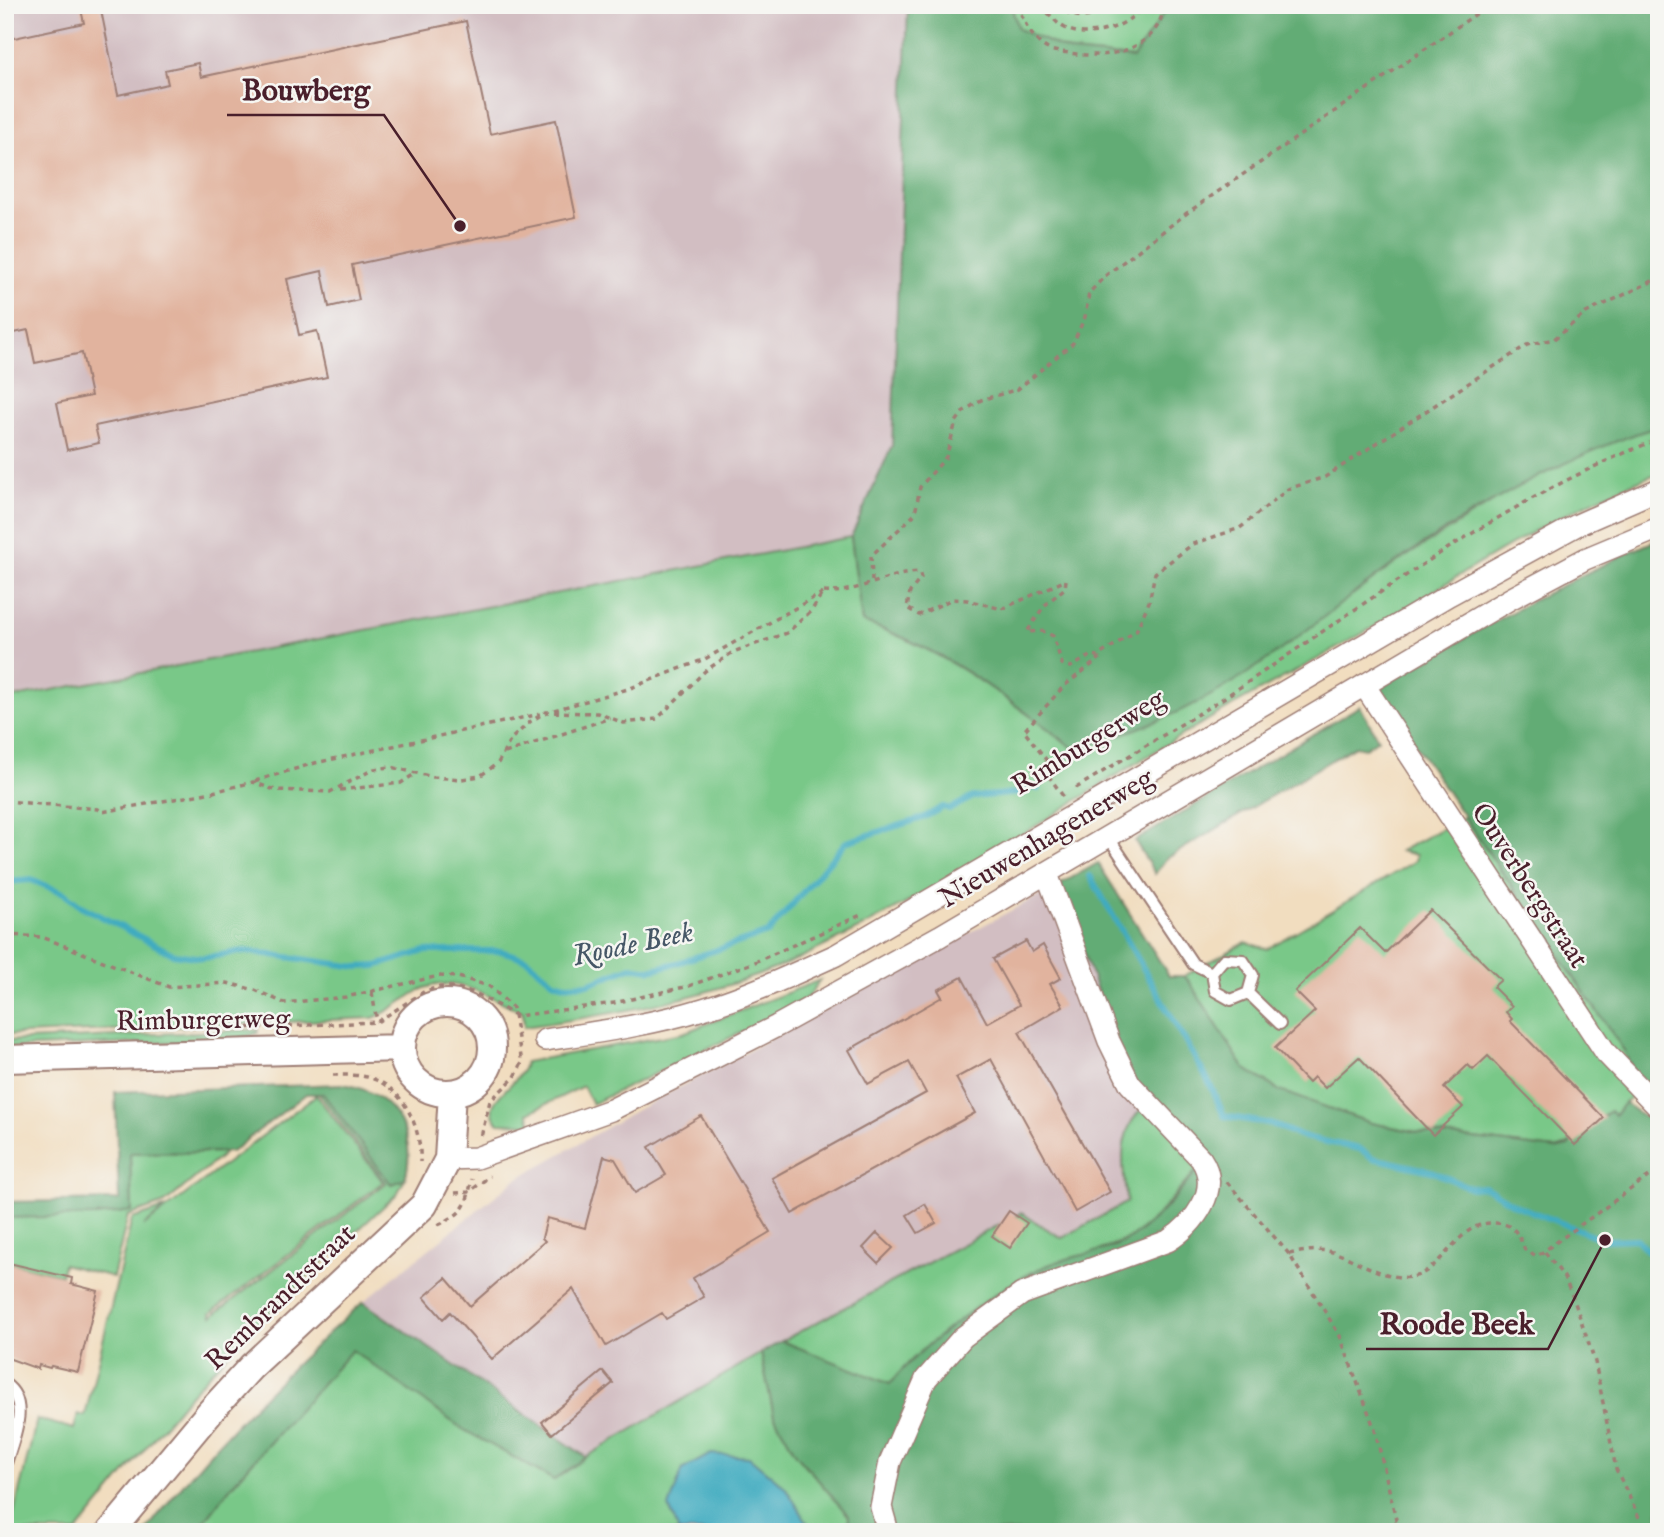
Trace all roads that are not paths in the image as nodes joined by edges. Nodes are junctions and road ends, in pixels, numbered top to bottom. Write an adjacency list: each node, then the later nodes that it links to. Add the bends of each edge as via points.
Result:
1 (1659, 489): 9 (street, Rimburgerweg, via 1577,525 1461,588 836,955 702,1010 618,1030)
2 (1659, 528): 3 (street, Nieuwenhagenerweg, via 1547,578)
3 (1364, 685): 4 (street, Nieuwenhagenerweg); 13 (street, Ouverbergstraat, via 1606,1053)
4 (1107, 835): 5 (street, Nieuwenhagenerweg); 6 (lane, via 1193,964)
5 (1046, 874): 14 (street, Nieuwenhagenerweg, via 777,1026 611,1110 476,1158); 19 (street, via 1109,1041 1130,1084 1208,1170 1210,1185 1187,1228 1168,1241 1022,1294 962,1337 926,1379 890,1462 881,1507)
6 (1212, 972): 7 (lane, via 1215,991 1231,1000); 7 (lane, via 1224,959 1243,960 1253,975)
7 (1248, 993): 8 (lane)
8 (1280, 1024)
9 (545, 1040)
10 (402, 1048): 11 (street, Rimburgerweg); 12 (street, via 417,1082 440,1093); 12 (street, via 407,1028 430,1006 462,1004 480,1016 491,1034 488,1067 474,1085)
11 (5, 1059)
12 (452, 1093): 14 (street, Rembrandtstraat)
13 (1659, 1108)
14 (448, 1158): 18 (street, Rembrandtstraat, via 424,1205 251,1367)
15 (5, 1384): 16 (lane, via 19,1403)
16 (9, 1439): 17 (lane)
17 (5, 1467)
18 (110, 1532)
19 (888, 1532)

